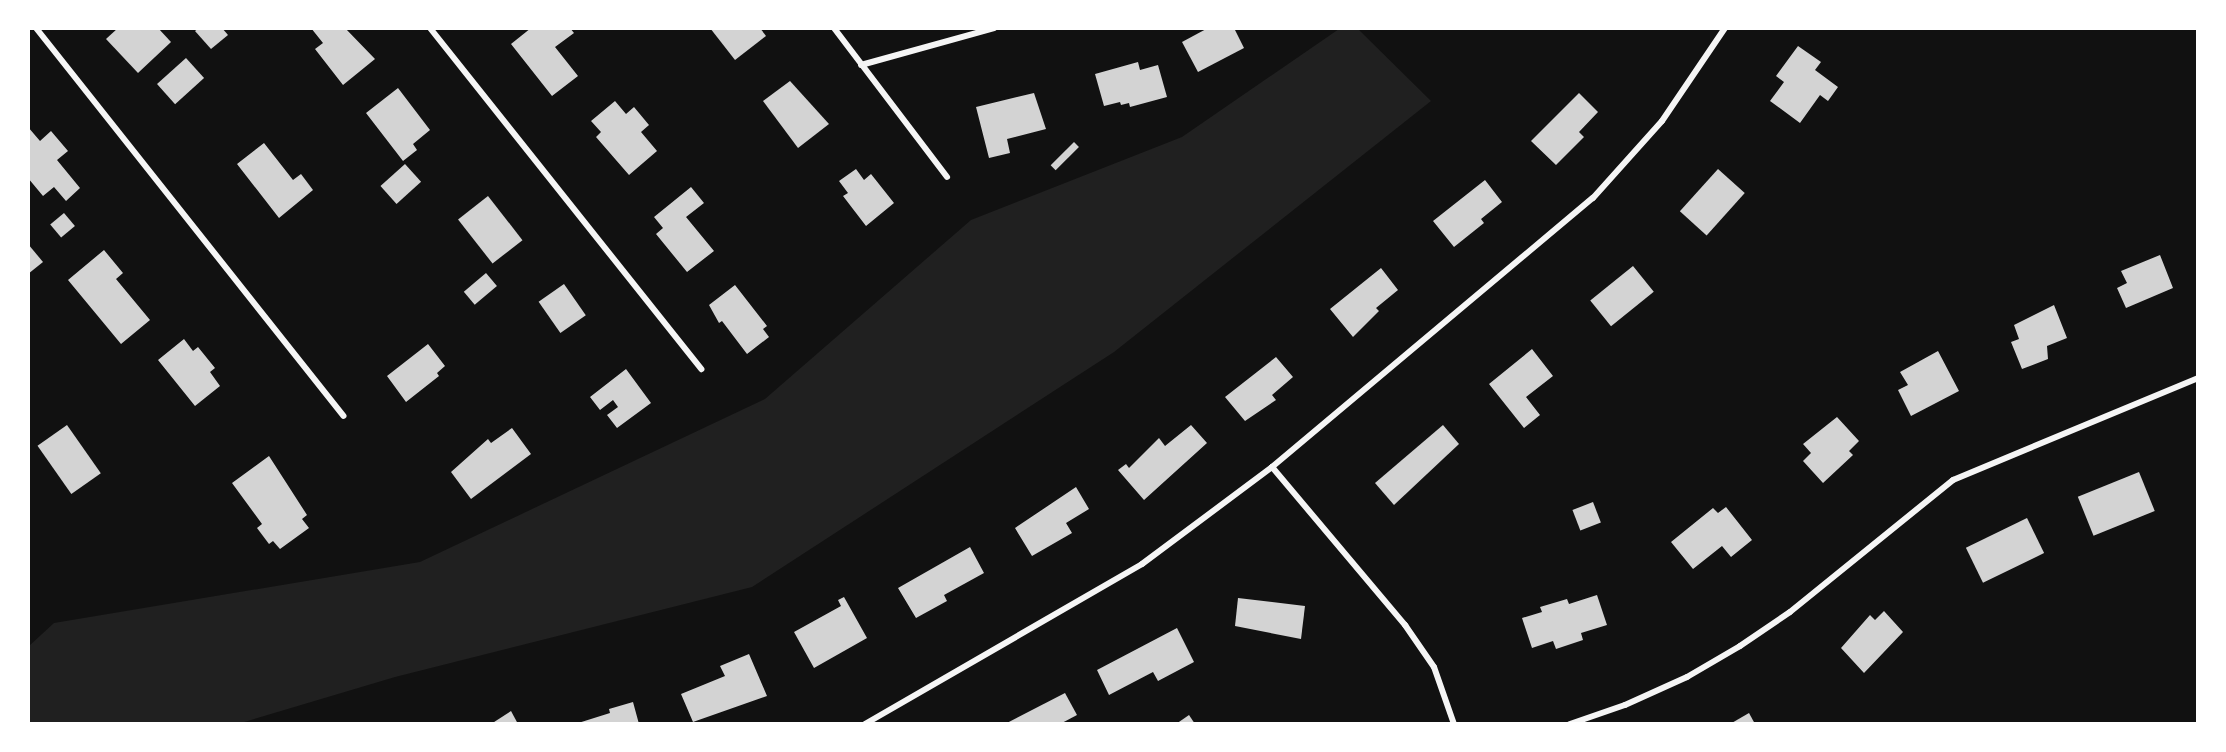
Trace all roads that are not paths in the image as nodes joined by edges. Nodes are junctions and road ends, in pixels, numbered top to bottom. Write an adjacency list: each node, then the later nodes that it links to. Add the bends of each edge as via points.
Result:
1 (36, 28): 10 (street)
2 (430, 28): 8 (street)
3 (834, 28): 6 (street)
4 (994, 28): 6 (street)
5 (1725, 28): 11 (street, via 1662,121 1593,198)
6 (861, 65): 7 (street)
7 (947, 177)
8 (701, 369)
9 (2198, 378): 14 (street, via 1953,480 1790,612 1740,646 1677,682)
10 (343, 416)
11 (1272, 467): 12 (street, via 1143,564); 13 (street, via 1405,625 1434,667)
12 (865, 723)
13 (1454, 723)
14 (1570, 723)

